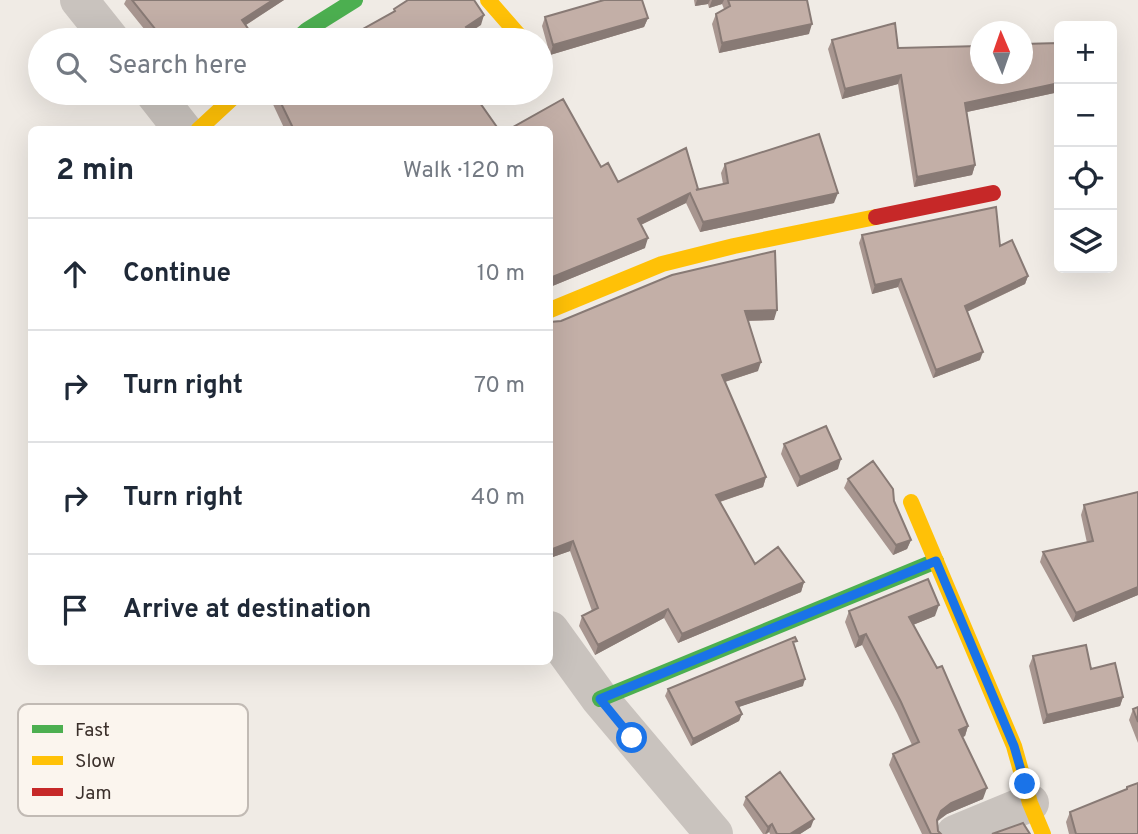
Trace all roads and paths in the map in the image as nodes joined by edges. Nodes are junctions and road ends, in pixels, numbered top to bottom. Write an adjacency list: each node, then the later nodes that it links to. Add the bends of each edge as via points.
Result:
1 (79, 0): 4 (street)
2 (355, 0): 5 (street)
3 (488, 0): 6 (street)
4 (101, 28)
5 (310, 28)
6 (512, 28)
7 (163, 105): 9 (street)
8 (225, 105): 10 (street)
9 (180, 126)
10 (202, 126)
11 (993, 193): 12 (street, via 662,264)
12 (553, 309)
13 (911, 502): 14 (street)
14 (936, 561): 16 (street); 17 (street, via 1014,746)
15 (553, 634): 16 (street)
16 (600, 699): 18 (street)
17 (1037, 819): 19 (street)
18 (714, 834)
19 (955, 834)

